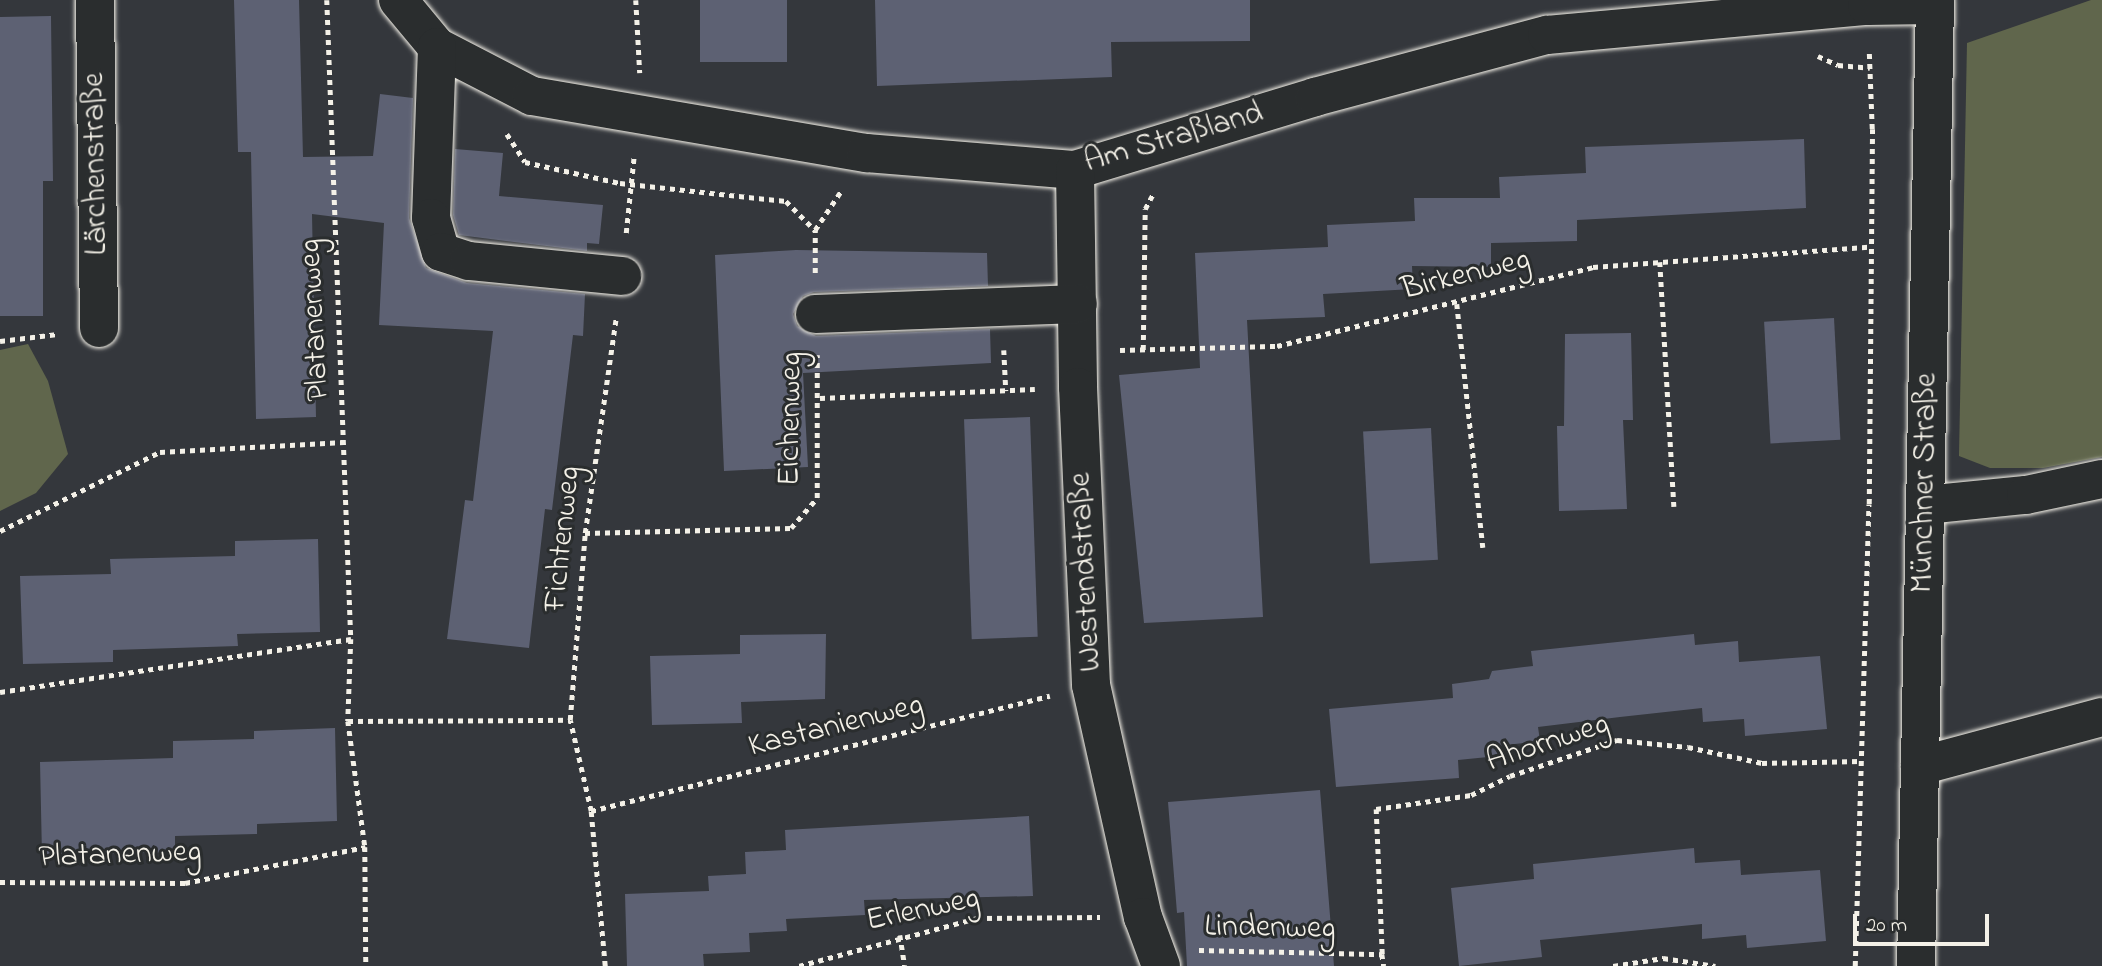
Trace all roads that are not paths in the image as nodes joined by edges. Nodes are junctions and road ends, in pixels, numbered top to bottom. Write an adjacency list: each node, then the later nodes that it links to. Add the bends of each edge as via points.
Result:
1 (95, 0): 9 (street, Lärchenstraße)
2 (398, 0): 4 (street, Am Straßland)
3 (1935, 3): 5 (street, Am Straßland, via 1547,35 1315,97); 11 (street, Münchner Straße)
4 (437, 47): 5 (street, Am Straßland, via 532,96 867,153); 6 (street, via 431,218 441,253 469,261)
5 (1075, 170): 7 (street, Westendstraße)
6 (622, 276)
7 (1078, 304): 8 (street); 14 (street, Westendstraße, via 1091,685)
8 (815, 314)
9 (99, 328)
10 (2102, 479): 11 (street, via 2026,495)
11 (1926, 505): 13 (street, Münchner Straße)
12 (2102, 717): 13 (street)
13 (1920, 766): 15 (street, Münchner Straße)
14 (1153, 944)
15 (1916, 966)

